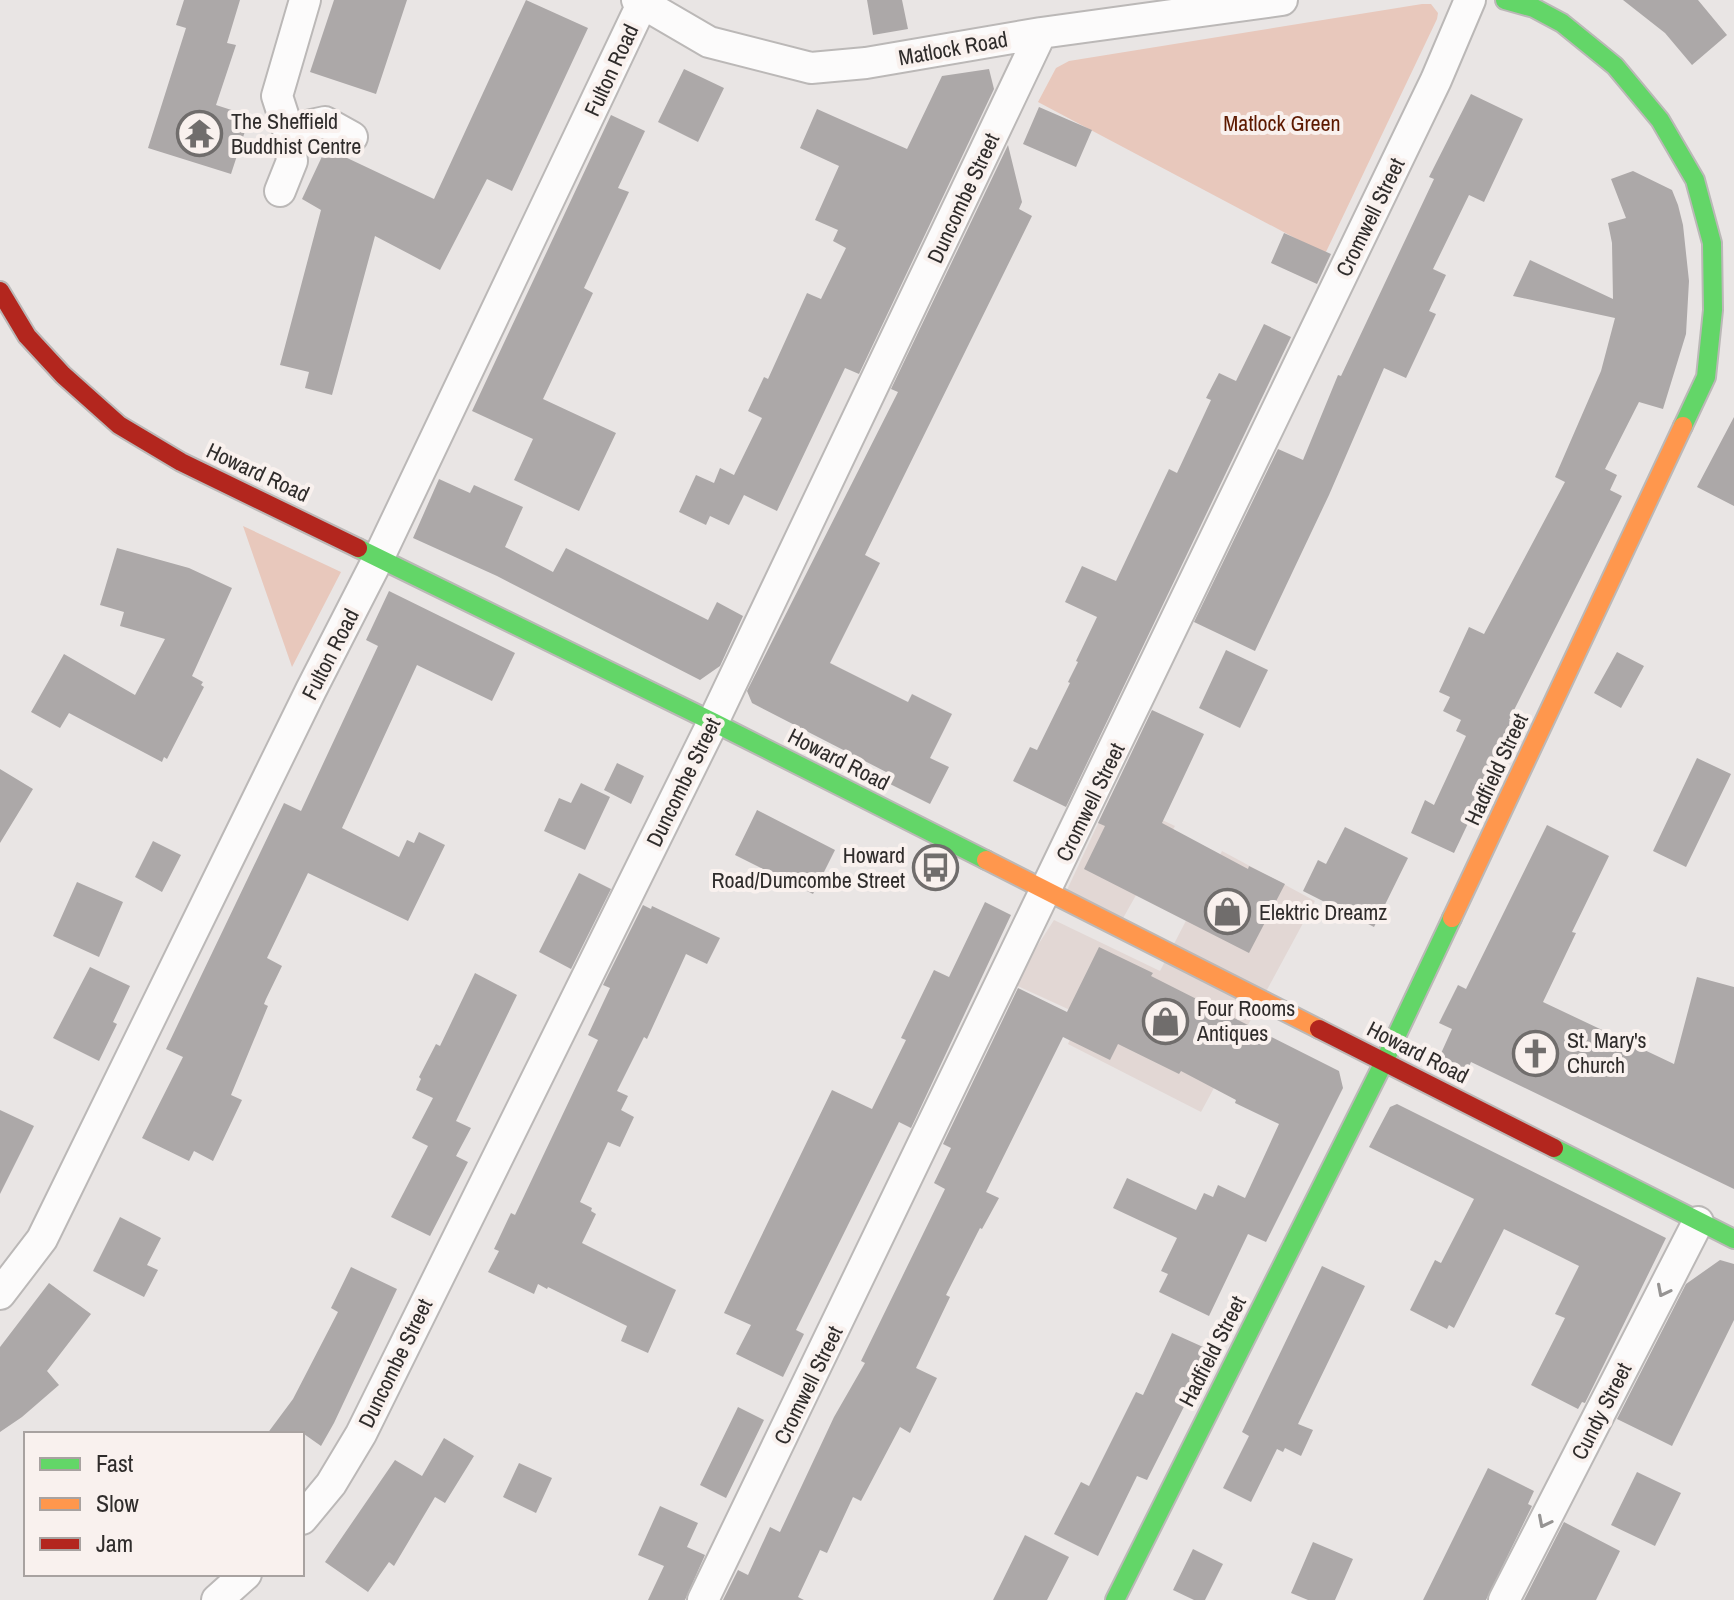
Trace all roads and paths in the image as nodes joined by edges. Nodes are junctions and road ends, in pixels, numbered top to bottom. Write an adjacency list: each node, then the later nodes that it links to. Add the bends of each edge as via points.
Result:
1 (305, 0): 7 (street, via 277,96)
2 (1282, 0): 6 (street, Matlock Road)
3 (1470, 0): 13 (street, Cromwell Street, via 1430,94)
4 (1505, 0): 14 (street, Hadfield Street, via 1572,28 1613,63 1653,109 1693,174 1712,241 1715,312 1706,377 1690,414)
5 (640, 2): 6 (street, Matlock Road, via 709,42 811,68); 11 (street, Fulton Road)
6 (1041, 33): 12 (street, Duncombe Street)
7 (288, 130): 8 (street, via 325,122); 9 (street, via 292,161)
8 (352, 137)
9 (280, 191)
10 (0, 291): 11 (street, Howard Road, via 32,341 119,425 181,462)
11 (379, 557): 12 (street, Howard Road); 17 (street, Fulton Road, via 42,1239)
12 (713, 722): 13 (street, Howard Road); 18 (street, Duncombe Street, via 361,1434)
13 (1047, 892): 14 (street, Howard Road); 21 (street, Cromwell Street)
14 (1384, 1062): 15 (street, Howard Road); 22 (street, Hadfield Street)
15 (1698, 1222): 16 (street, Howard Road); 23 (street, Cundy Street, one-way to 23)
16 (1734, 1239)
17 (0, 1294)
18 (304, 1517)
19 (244, 1576): 20 (street)
20 (217, 1600)
21 (703, 1600)
22 (1115, 1600)
23 (1504, 1600)

